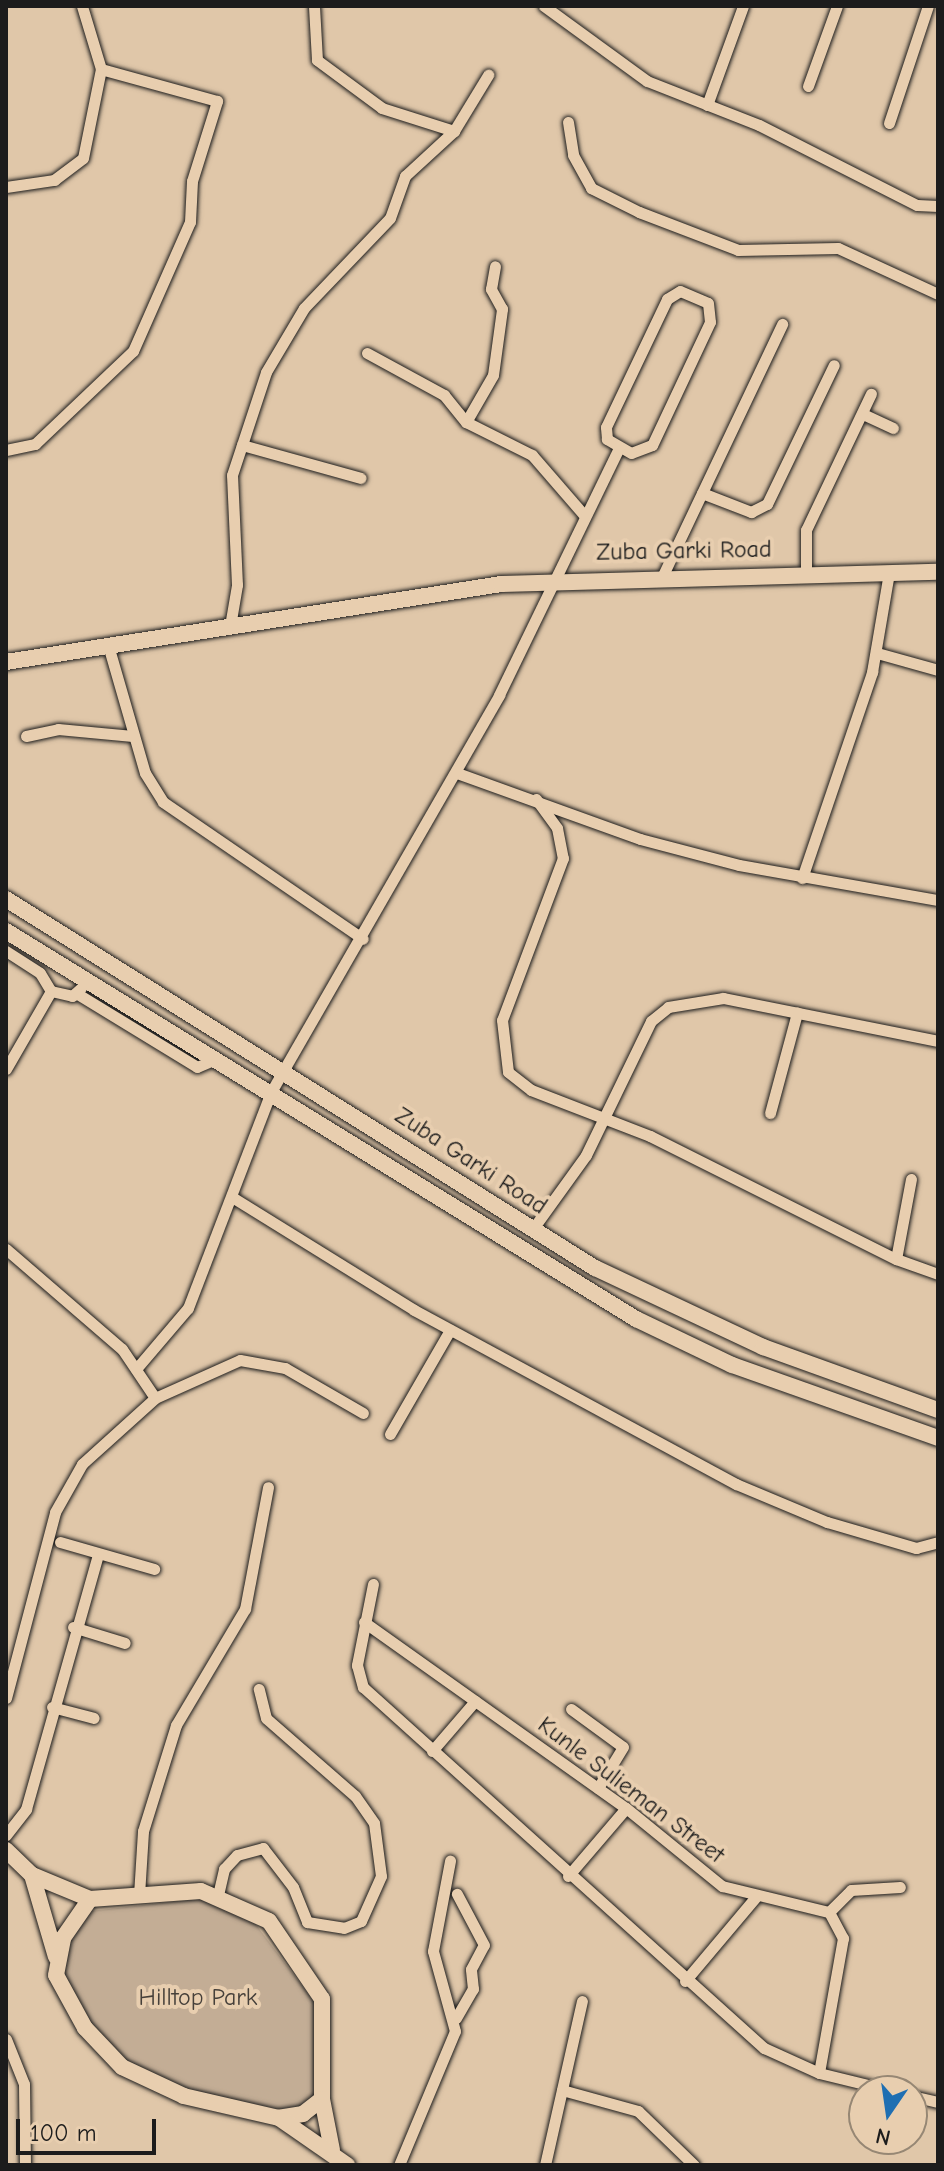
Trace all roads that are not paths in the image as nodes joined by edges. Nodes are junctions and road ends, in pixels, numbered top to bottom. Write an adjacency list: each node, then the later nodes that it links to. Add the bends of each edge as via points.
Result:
1 (82, 6): 7 (street)
2 (314, 6): 13 (street, via 317,60 382,108)
3 (544, 6): 10 (street, via 621,67)
4 (837, 6): 9 (street)
5 (928, 6): 12 (street)
6 (741, 7): 10 (street)
7 (101, 69): 14 (street, via 83,158 54,180); 27 (street, via 217,101 192,181 190,222 133,351 35,444)
8 (488, 75): 13 (street)
9 (808, 86)
10 (707, 105): 15 (street, via 917,205)
11 (568, 122): 17 (street, via 573,155 591,188 639,212 738,250 838,248)
12 (889, 123)
13 (454, 131): 25 (street, via 405,176 390,218 304,308 266,372)
14 (6, 187)
15 (938, 206)
16 (495, 266): 23 (street, via 491,289 502,309 493,375)
17 (938, 294)
18 (782, 324): 29 (street)
19 (367, 353): 23 (street, via 444,395)
20 (834, 365): 29 (street, via 767,504 751,512)
21 (871, 394): 22 (street)
22 (863, 414): 24 (street); 32 (street, via 806,530)
23 (466, 422): 30 (street, via 532,455)
24 (893, 428)
25 (242, 445): 28 (street); 36 (street, via 231,492 237,585)
26 (619, 448): 26 (street, via 606,427 667,299 680,291 708,303 710,322 652,445 640,454); 30 (street)
27 (6, 450)
28 (361, 478)
29 (702, 493): 34 (street)
30 (584, 515): 35 (street)
31 (938, 572): 33 (main road, Zuba Garki Road)
32 (806, 573): 33 (main road, Zuba Garki Road); 34 (main road, Zuba Garki Road)
33 (889, 573): 38 (street)
34 (663, 575): 35 (main road, Zuba Garki Road)
35 (552, 580): 36 (main road, Zuba Garki Road); 43 (street)
36 (230, 626): 37 (main road, Zuba Garki Road)
37 (108, 645): 39 (main road, Zuba Garki Road); 42 (street)
38 (877, 653): 40 (street); 45 (street)
39 (6, 662)
40 (938, 670)
41 (26, 736): 42 (street, via 58,729)
42 (133, 736): 49 (street, via 163,802)
43 (457, 773): 44 (street); 49 (street)
44 (536, 799): 45 (street, via 640,839); 59 (street, via 557,828 563,858 502,1020 505,1056 517,1081)
45 (802, 878): 47 (street)
46 (6, 899): 56 (main road, Zuba Garki Road)
47 (938, 900)
48 (6, 931): 51 (main road, Zuba Garki Road)
49 (363, 939): 56 (street)
50 (6, 951): 52 (street, via 40,973)
51 (82, 987): 52 (street); 57 (main road, Zuba Garki Road)
52 (51, 991): 55 (street)
53 (797, 1013): 54 (street); 58 (street); 59 (street, via 723,998 668,1007 651,1021)
54 (938, 1041)
55 (6, 1069)
56 (284, 1069): 57 (street); 62 (main road, Zuba Garki Road)
57 (271, 1092): 61 (street); 72 (main road, Zuba Garki Road, via 681,1342)
58 (770, 1113)
59 (602, 1120): 62 (street); 64 (street, via 650,1136)
60 (911, 1179): 64 (street)
61 (232, 1197): 66 (street); 67 (street, via 188,1308)
62 (532, 1230): 69 (main road, Zuba Garki Road, via 684,1313)
63 (6, 1249): 67 (street)
64 (896, 1259): 65 (street)
65 (938, 1274)
66 (450, 1330): 71 (street); 75 (street, via 780,1505 916,1548)
67 (136, 1369): 68 (street)
68 (155, 1398): 70 (street, via 240,1360 285,1368); 83 (street, via 82,1464 55,1512)
69 (938, 1410)
70 (363, 1413)
71 (390, 1434)
72 (938, 1438)
73 (268, 1487): 98 (street, via 245,1609 176,1725 143,1831)
74 (60, 1542): 76 (street)
75 (935, 1543)
76 (98, 1554): 77 (street); 80 (street)
77 (154, 1569)
78 (373, 1584): 79 (street)
79 (364, 1622): 84 (street, Kunle Sulieman Street); 88 (street, via 357,1665 363,1687)
80 (73, 1627): 81 (street); 85 (street)
81 (125, 1643)
82 (259, 1689): 99 (street, via 266,1718 355,1796 374,1823 381,1876 361,1921 344,1928 307,1922 293,1887 263,1848 237,1855 224,1869)
83 (6, 1698)
84 (475, 1701): 88 (street); 89 (street, Kunle Sulieman Street)
85 (52, 1707): 87 (street); 91 (street, via 26,1809)
86 (571, 1709): 89 (street, via 623,1747)
87 (94, 1718)
88 (432, 1751): 95 (street)
89 (598, 1788): 90 (street, Kunle Sulieman Street)
90 (626, 1808): 95 (street); 100 (street, Kunle Sulieman Street, via 697,1869)
91 (6, 1835)
92 (6, 1850): 94 (main road)
93 (450, 1861): 106 (street, via 433,1951)
94 (32, 1875): 101 (main road); 103 (main road)
95 (568, 1876): 104 (street)
96 (900, 1887): 102 (street, via 851,1890)
97 (457, 1894): 106 (street, via 484,1945 471,1969 473,1989)
98 (139, 1895): 99 (main road); 101 (main road)
99 (218, 1895): 111 (main road, via 269,1921 312,1978 327,2020)
100 (755, 1898): 102 (street, Kunle Sulieman Street); 104 (street)
101 (90, 1899): 103 (main road, via 73,1918)
102 (829, 1912): 108 (street, via 843,1938)
103 (57, 1961): 112 (main road, via 78,2018 122,2067 184,2096)
104 (685, 1981): 108 (street, via 764,2048)
105 (582, 2001): 110 (street)
106 (456, 2018): 116 (street)
107 (6, 2039): 114 (street, via 24,2084)
108 (819, 2073): 109 (street)
109 (848, 2080)
110 (562, 2090): 117 (street); 118 (street, via 638,2111)
111 (322, 2099): 112 (main road, via 303,2114); 113 (main road)
112 (279, 2118): 113 (main road)
113 (332, 2150): 115 (main road)
114 (25, 2165)
115 (347, 2165)
116 (399, 2165)
117 (545, 2165)
118 (694, 2165)

